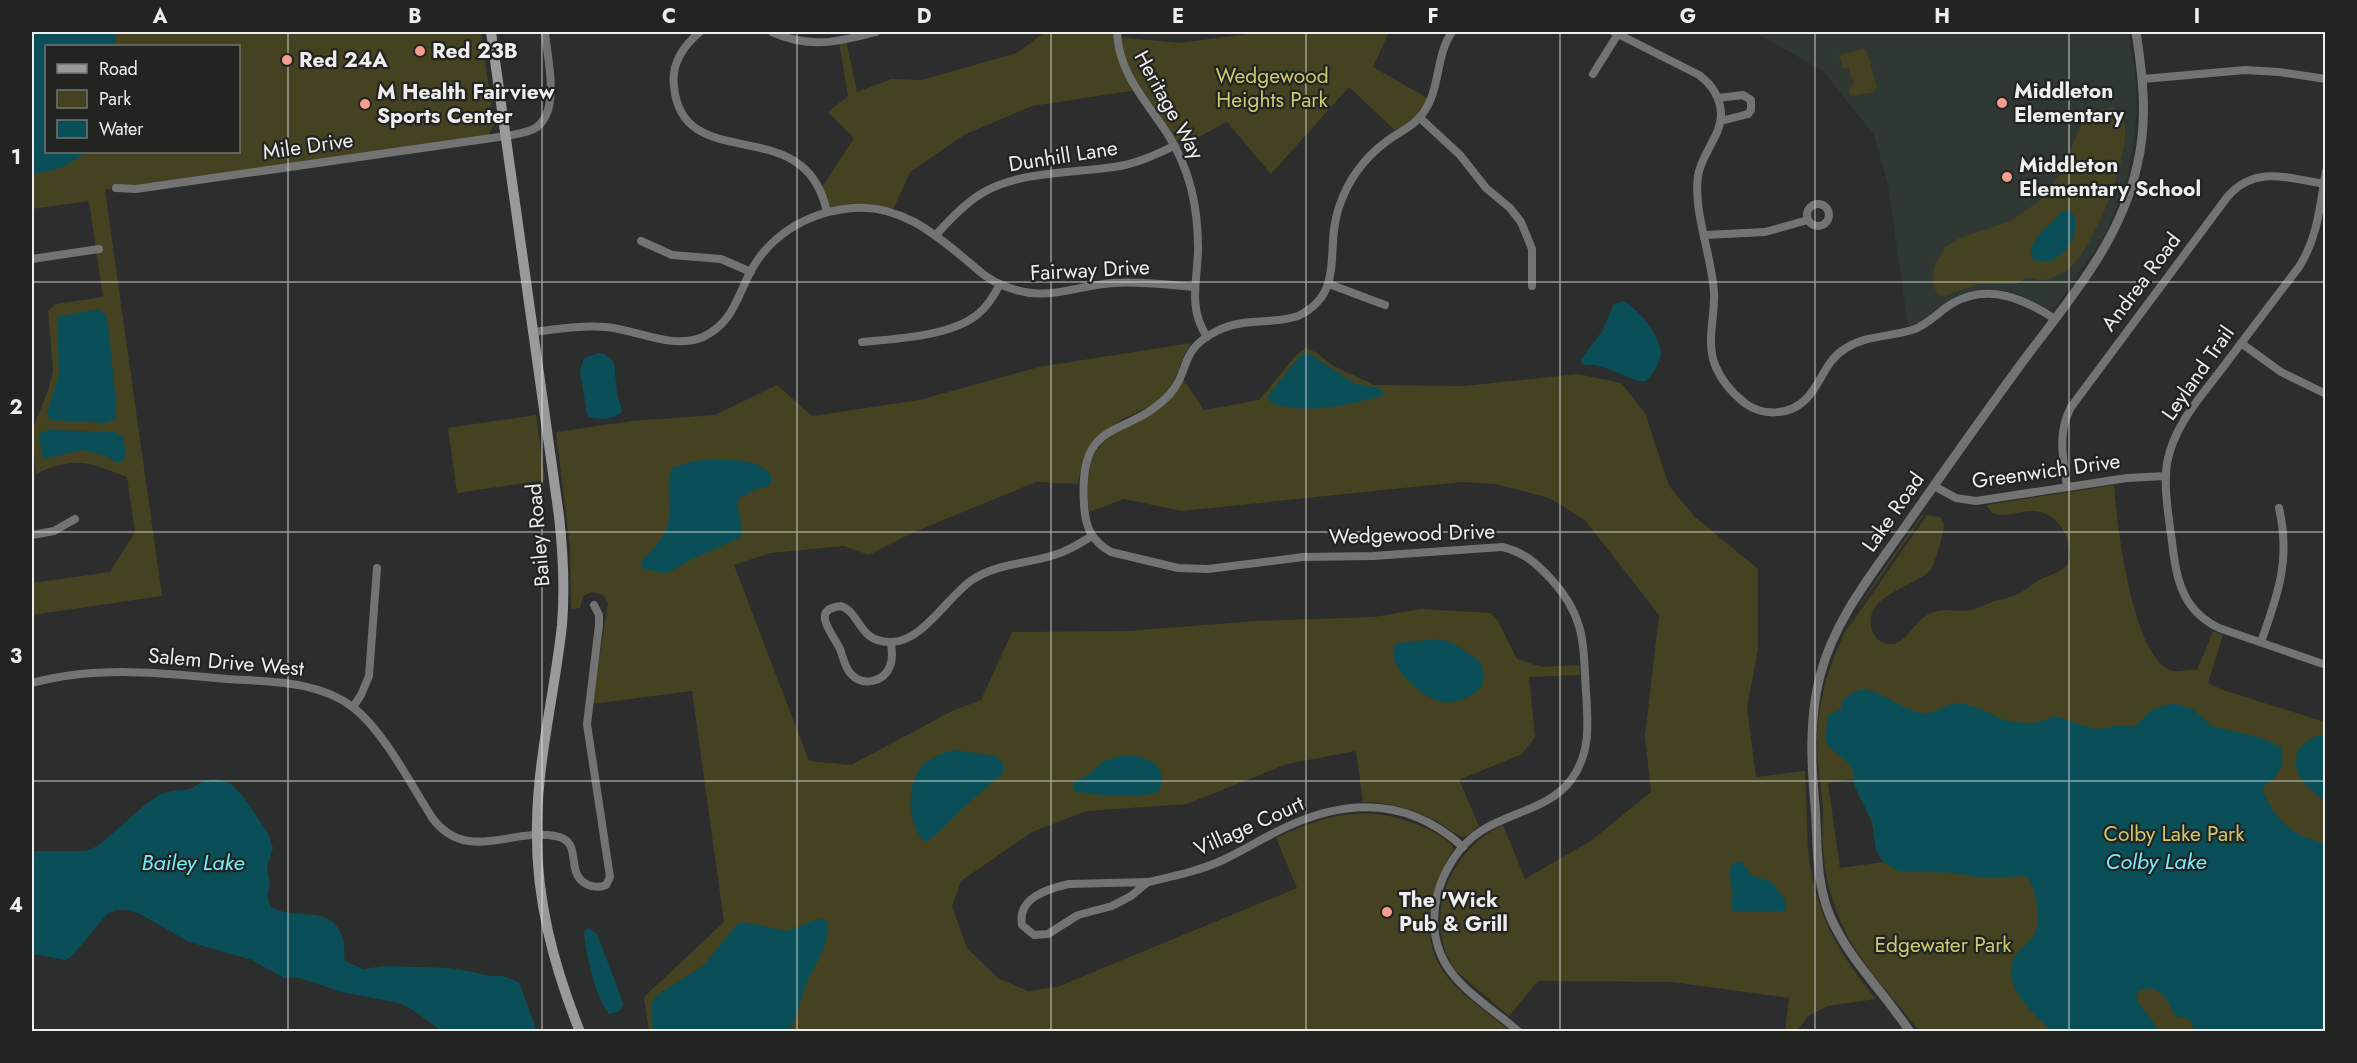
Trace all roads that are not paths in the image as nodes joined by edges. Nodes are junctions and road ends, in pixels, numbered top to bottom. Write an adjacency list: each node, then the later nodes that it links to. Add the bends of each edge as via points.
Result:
1 (491, 32): 16 (main road, Bailey Road)
2 (545, 32): 16 (street, Mile Drive, via 550,106 537,127)
3 (700, 32): 21 (street, via 683,48 674,69 676,99 687,119 694,128 714,138 769,150 800,164 820,189)
4 (772, 32): 5 (street, via 820,43)
5 (876, 32)
6 (1117, 32): 17 (street, Heritage Way, via 1128,75)
7 (1452, 32): 14 (street, via 1441,57 1436,89)
8 (2136, 32): 11 (street, Lake Road)
9 (1616, 33): 10 (street); 13 (street, via 1699,75)
10 (1593, 74)
11 (2143, 79): 12 (street, via 2235,70); 34 (street, Lake Road, via 2142,142 2128,197 2104,250)
12 (2325, 79)
13 (1718, 98): 15 (street); 15 (street, via 1743,95 1752,105 1748,114)
14 (1420, 118): 30 (street, via 1370,155 1348,186 1335,220); 31 (street, via 1521,222 1532,249)
15 (1721, 121): 24 (street, via 1698,177)
16 (506, 136): 20 (street, Mile Drive, via 136,189); 35 (main road, Bailey Road)
17 (1174, 146): 23 (street, Dunhill Lane, via 1131,164 1002,184 968,203); 32 (street, Heritage Way, via 1187,174 1197,217)
18 (2325, 171): 19 (street, Leyland Trail)
19 (2324, 184): 38 (street, Leyland Trail, via 2316,231 2306,255); 42 (street, Andrea Road, via 2261,176 2243,182 2228,196 2071,407 2061,441)
20 (116, 188)
21 (827, 212): 23 (street, Fairway Drive, via 881,210 908,218); 28 (street, Fairway Drive, via 787,231 765,251)
22 (1808, 220): 24 (street, via 1765,232)
23 (936, 235): 29 (street, Fairway Drive)
24 (1705, 235): 34 (street, via 1714,291 1711,338 1715,365 1739,399 1767,413 1788,410 1803,402 1830,362 1847,347 1867,338 1912,330 1962,299 1984,294 2014,297)
25 (641, 241): 28 (street, via 672,255 721,259)
26 (99, 249): 27 (street)
27 (32, 259)
28 (751, 272): 35 (street, Fairway Drive, via 730,315 714,331 695,340 664,341 605,327)
29 (1000, 284): 32 (street, Fairway Drive, via 1043,295 1113,283); 37 (street, via 982,311 962,324 909,337)
30 (1329, 284): 33 (street); 36 (street, via 1314,306 1298,316 1237,324)
31 (1532, 286)
32 (1195, 287): 36 (street, Heritage Way, via 1196,314)
33 (1385, 305)
34 (2055, 319): 41 (street, Lake Road)
35 (533, 332): 54 (main road, Bailey Road, via 559,516 563,575 561,627)
36 (1207, 337): 46 (street, via 1190,352 1173,390 1161,403 1104,435 1089,455 1083,492 1085,520)
37 (862, 342)
38 (2241, 343): 39 (street, via 2284,374); 40 (street, Leyland Trail, via 2182,424 2170,450)
39 (2325, 394)
40 (2166, 476): 42 (street, Greenwich Drive); 49 (street, Leyland Trail, via 2176,573 2185,598 2213,625)
41 (1934, 486): 42 (street, Greenwich Drive, via 1972,501); 59 (street, Lake Road, via 1854,599 1836,631 1820,676 1811,734 1816,855 1826,905 1852,957)
42 (2067, 487)
43 (2279, 507): 49 (street, via 2284,565)
44 (75, 519): 45 (street, via 58,529)
45 (32, 535)
46 (1092, 536): 50 (street, via 1061,552 998,568 973,580 916,633); 55 (street, Wedgewood Drive, via 1112,552 1194,569 1303,557 1491,547 1513,550 1532,559 1568,598 1581,629 1588,730 1585,751 1577,771 1562,790 1544,803 1481,831)
47 (377, 568): 53 (street, via 370,667 366,685)
48 (594, 606): 54 (street, Salem Drive West, via 599,625 587,719 608,882 591,886 580,879 568,842 557,836)
49 (2261, 642): 51 (street, Leyland Trail)
50 (891, 643): 50 (street, via 868,635 846,608 831,608 825,615 825,624 847,668 861,681 875,681 886,673 891,662)
51 (2325, 664)
52 (32, 683): 53 (street, Salem Drive West, via 86,674 146,672 300,686 323,691)
53 (353, 707): 54 (street, Salem Drive West, via 371,725 445,832 463,841 477,842)
54 (536, 836): 57 (main road, Bailey Road, via 549,941)
55 (1463, 847): 56 (street, Village Court, via 1438,827 1410,815 1357,807 1300,821 1221,861); 58 (street, Wedgewood Drive, via 1447,869 1437,893 1435,922 1439,946 1452,973)
56 (1148, 882): 56 (street, Village Court, via 1056,886 1024,906 1022,926 1034,935 1048,934 1078,915 1112,906)
57 (580, 1032)
58 (1519, 1032)
59 (1910, 1032)

